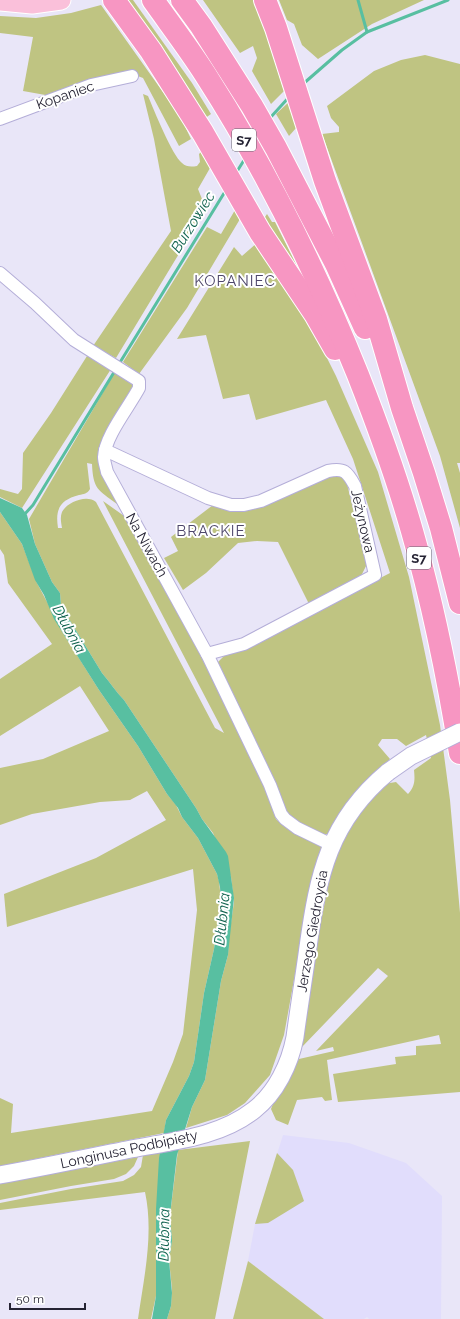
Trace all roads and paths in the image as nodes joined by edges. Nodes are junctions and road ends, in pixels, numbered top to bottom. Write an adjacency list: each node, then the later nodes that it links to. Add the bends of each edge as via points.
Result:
1 (61, 0): 6 (main road, via 32,4)
2 (114, 0): 10 (highway, via 204,133 260,232 315,314)
3 (153, 0): 10 (highway, S7, via 230,114 281,207 337,324)
4 (182, 0): 11 (highway, S7, via 255,112 296,186 336,264)
5 (265, 0): 11 (highway, via 344,235 376,319)
6 (0, 1)
7 (132, 76): 8 (street, Kopaniec, via 92,85)
8 (0, 118)
9 (0, 273): 12 (street, via 74,340 139,380 139,388)
10 (371, 408): 16 (highway, S7, via 401,494 426,582)
11 (402, 408): 13 (highway, S7, via 441,528)
12 (105, 450): 14 (street, Na Niwach, via 105,465 115,488); 14 (street, Jeżynowa, via 208,498 231,504 244,505 261,501 336,469 344,471 355,486 375,575 244,644)
13 (460, 603)
14 (207, 654): 17 (street, Na Niwach, via 270,785 280,814 297,828)
15 (460, 732): 17 (street, Jerzego Giedroycia, bridge, via 411,756 374,784 345,819)
16 (460, 753)
17 (332, 844): 18 (street, Jerzego Giedroycia, via 323,866 316,896 292,1053 274,1088)
18 (253, 1110): 19 (street, Longinusa Podbipięty, via 224,1127 192,1137)
19 (0, 1175)

